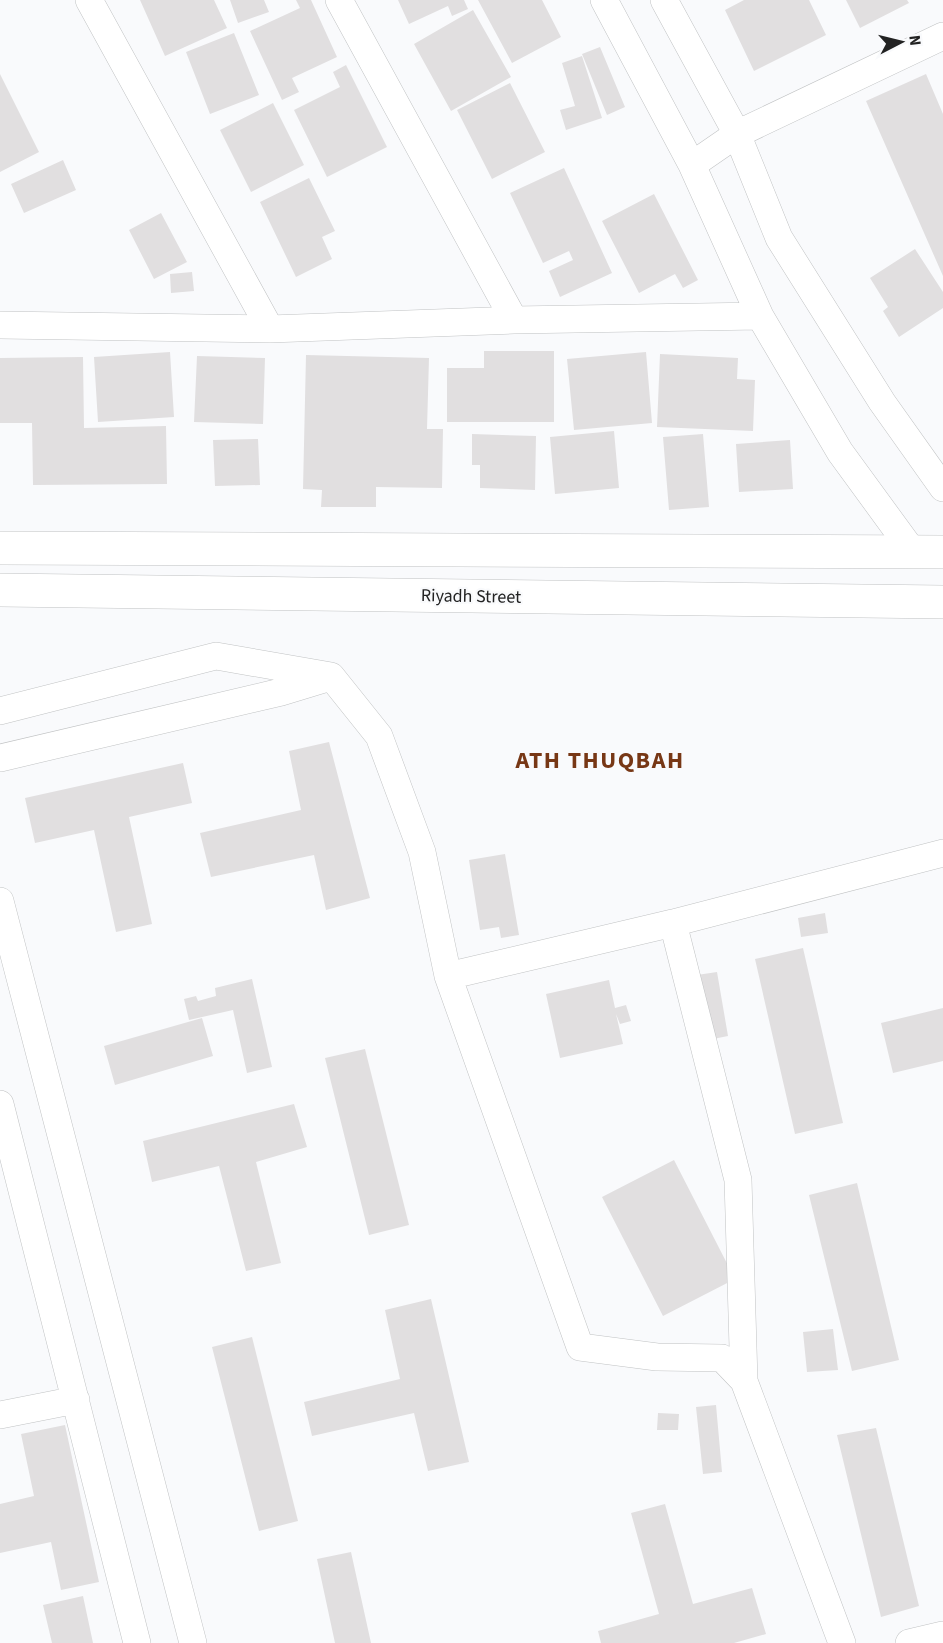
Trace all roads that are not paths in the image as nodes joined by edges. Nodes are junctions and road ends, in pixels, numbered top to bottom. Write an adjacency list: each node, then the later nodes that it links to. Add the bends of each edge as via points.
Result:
1 (339, 0): 9 (street)
2 (604, 0): 7 (street)
3 (664, 0): 6 (street)
4 (91, 1): 11 (street)
5 (941, 42): 6 (street)
6 (737, 135): 7 (street); 12 (street, via 779,238 882,402)
7 (692, 165): 8 (street)
8 (760, 316): 9 (street); 14 (street, via 840,452)
9 (514, 320): 11 (street)
10 (0, 326): 11 (street)
11 (270, 329)
12 (943, 488)
13 (4, 548): 14 (main road); 15 (main road)
14 (928, 552)
15 (5, 590): 16 (main road, Riyadh Street)
16 (943, 602)
17 (331, 676): 18 (street, via 216,656); 19 (street, via 281,692); 23 (street, via 379,736 422,852)
18 (0, 711)
19 (0, 759)
20 (943, 853): 22 (street)
21 (0, 901): 30 (street)
22 (674, 923): 23 (street); 25 (street, via 738,1180)
23 (448, 976): 25 (street, via 580,1347 657,1357 722,1358)
24 (0, 1104): 26 (street)
25 (744, 1381): 31 (street)
26 (76, 1400): 27 (street); 29 (street)
27 (0, 1415)
28 (943, 1635): 32 (street)
29 (137, 1643)
30 (192, 1643)
31 (842, 1643)
32 (909, 1643)

